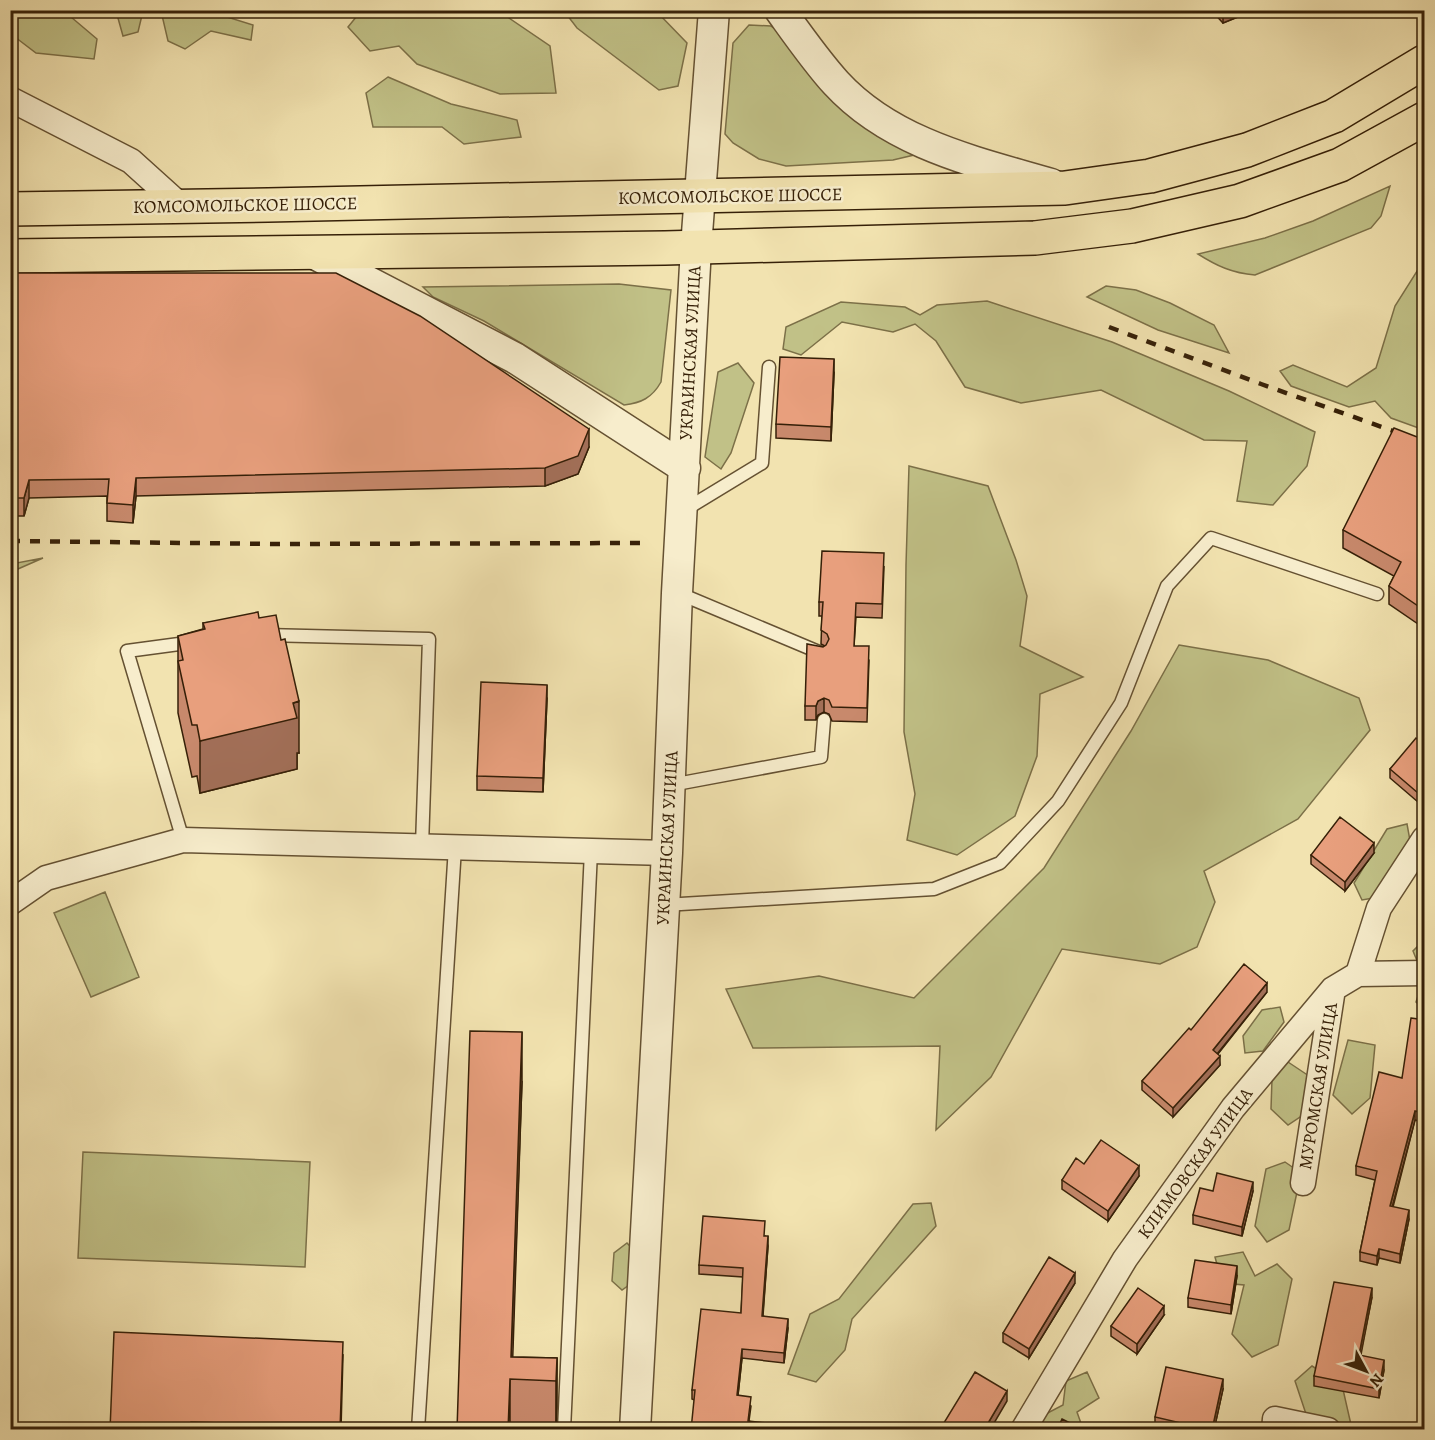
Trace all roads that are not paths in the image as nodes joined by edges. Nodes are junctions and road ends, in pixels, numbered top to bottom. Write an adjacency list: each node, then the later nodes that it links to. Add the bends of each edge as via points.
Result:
1 (780, 10): 6 (street, via 836,83 862,107 900,132 969,160)
2 (716, 13): 7 (street, УКРАИНСКАЯ УЛИЦА)
3 (1425, 62): 6 (main road, КОМСОМОЛЬСКОЕ ШОССЕ, via 1334,116 1247,150 1150,176)
4 (10, 99): 8 (street, via 131,161)
5 (1425, 119): 10 (main road, via 1340,165 1240,201 1132,226 1035,238)
6 (1065, 188): 7 (main road, КОМСОМОЛЬСКОЕ ШОССЕ)
7 (699, 197): 8 (main road, КОМСОМОЛЬСКОЕ ШОССЕ); 10 (street, УКРАИНСКАЯ УЛИЦА)
8 (182, 207): 9 (main road, КОМСОМОЛЬСКОЕ ШОССЕ)
9 (10, 209)
10 (696, 247): 11 (main road); 14 (street, УКРАИНСКАЯ УЛИЦА)
11 (311, 252): 12 (main road); 14 (street, via 515,358)
12 (10, 256)
13 (769, 367): 15 (lane, via 762,463)
14 (685, 468): 15 (street, УКРАИНСКАЯ УЛИЦА)
15 (682, 512): 16 (street, УКРАИНСКАЯ УЛИЦА)
16 (677, 593): 20 (lane); 22 (street, УКРАИНСКАЯ УЛИЦА)
17 (1377, 594): 30 (lane, via 1211,538 1167,586 1121,703 1077,772 1058,801 1000,863 934,889)
18 (257, 635): 25 (lane, via 429,639)
19 (210, 639): 24 (lane, via 127,651)
20 (821, 652)
21 (824, 720): 22 (lane, via 821,758)
22 (670, 786): 28 (street, УКРАИНСКАЯ УЛИЦА)
23 (1425, 839): 32 (street, via 1379,908)
24 (183, 840): 25 (street); 29 (street, via 46,878)
25 (423, 846): 26 (street)
26 (455, 847): 27 (street); 36 (lane)
27 (591, 851): 28 (street); 37 (lane)
28 (667, 853): 30 (street, УКРАИНСКАЯ УЛИЦА)
29 (10, 903)
30 (664, 905): 38 (street, УКРАИНСКАЯ УЛИЦА)
31 (1425, 973): 32 (street)
32 (1358, 974): 33 (street, КЛИМОВСКАЯ УЛИЦА)
33 (1334, 989): 34 (street, МУРОМСКАЯ УЛИЦА); 39 (street, КЛИМОВСКАЯ УЛИЦА, via 1233,1108 1125,1259)
34 (1303, 1183)
35 (1274, 1424): 40 (street)
36 (418, 1430)
37 (564, 1430)
38 (635, 1430)
39 (1023, 1430)
40 (1328, 1430)

